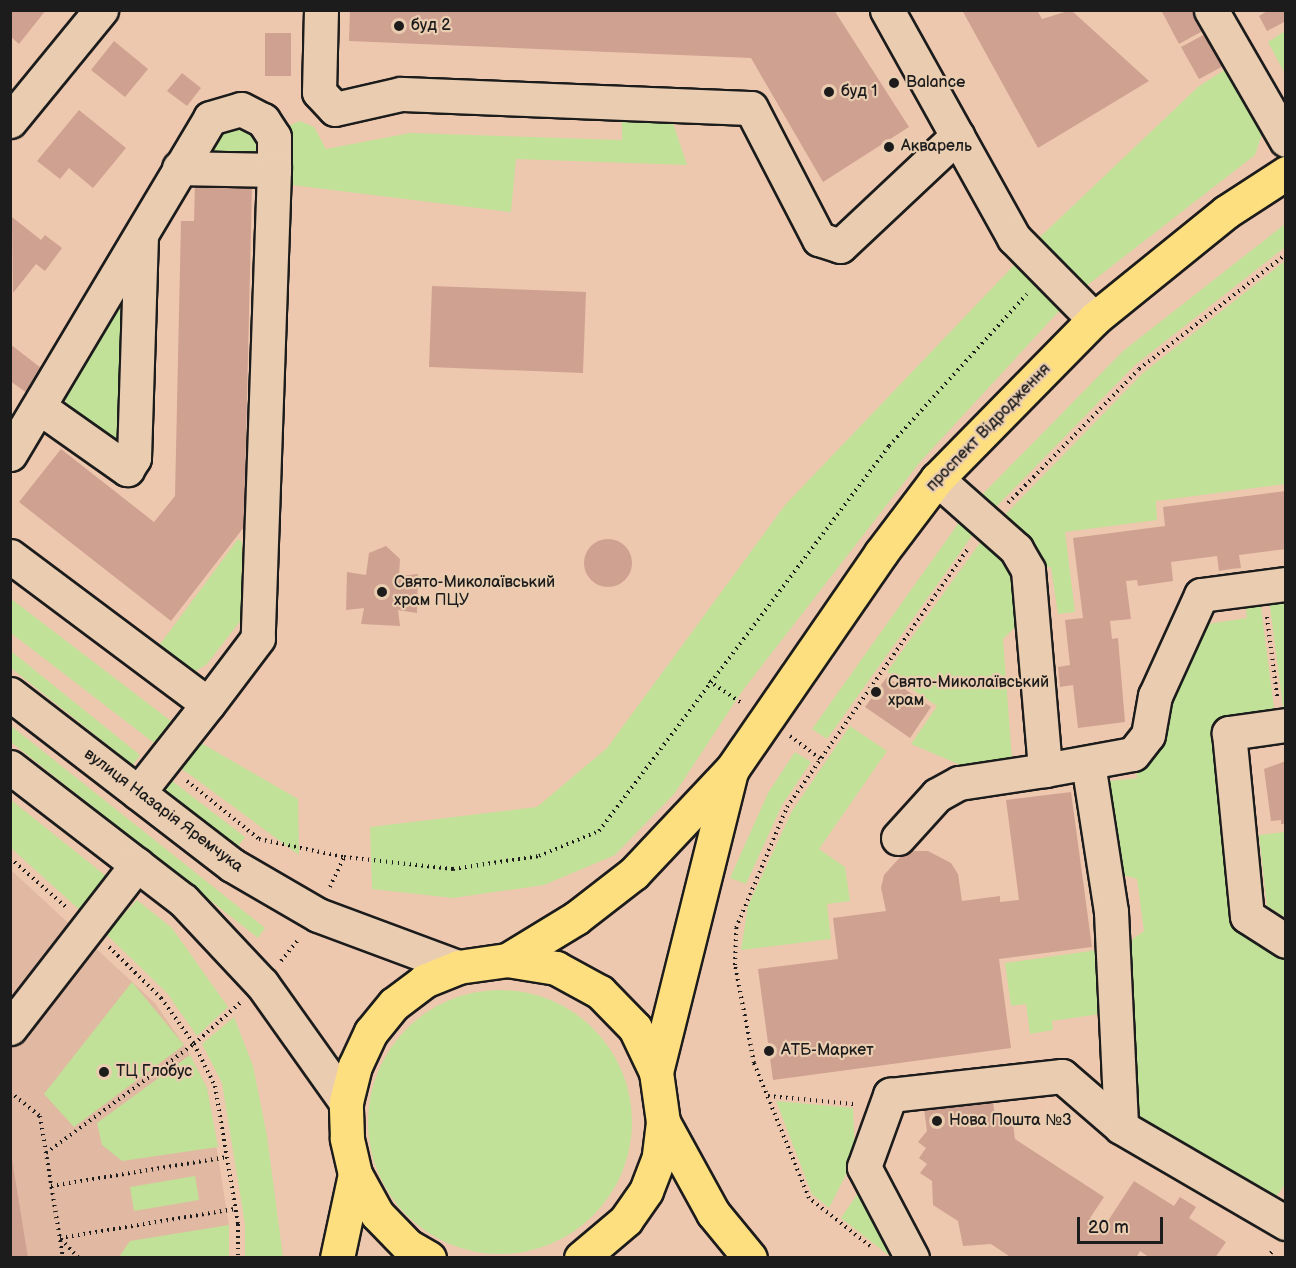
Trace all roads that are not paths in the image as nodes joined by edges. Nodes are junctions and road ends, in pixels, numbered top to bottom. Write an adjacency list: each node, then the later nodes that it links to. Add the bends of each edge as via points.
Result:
1 (100, 10): 5 (street)
2 (321, 10): 6 (street, via 319,92 335,109 401,94 751,108 819,239 840,246)
3 (887, 10): 6 (street)
4 (1214, 12): 7 (street)
5 (10, 121)
6 (957, 136): 12 (street, via 1014,238)
7 (1286, 140)
8 (178, 168): 9 (street); 9 (street, via 210,118 241,109 263,120 274,137); 11 (street)
9 (274, 170): 19 (street, via 258,638)
10 (1286, 173): 12 (main road, проспект Відродження, via 1226,213)
11 (141, 236): 13 (street); 13 (street, via 134,458 126,469)
12 (1094, 319): 15 (main road, проспект Відродження)
13 (39, 407): 14 (street)
14 (10, 454)
15 (937, 479): 23 (main road, проспект Відродження, via 880,553); 24 (street, via 1016,549 1028,570)
16 (10, 556): 19 (street)
17 (1286, 584): 21 (street, via 1202,595 1155,696 1148,735 1133,754)
18 (10, 694): 25 (street, вулиця Назарія Яремчука)
19 (208, 704): 25 (street)
20 (1286, 725): 28 (street, via 1229,733 1247,916)
21 (1088, 763): 24 (street); 35 (street, via 1111,912)
22 (10, 766): 27 (street)
23 (732, 769): 29 (main road, via 634,873 576,918); 32 (main road)
24 (1045, 770): 26 (street, via 959,783 937,795)
25 (138, 793): 30 (street, вулиця Назарія Яремчука, via 232,865 318,915)
26 (898, 837)
27 (137, 864): 31 (street); 33 (street, via 183,900 262,984)
28 (1286, 941)
29 (507, 960): 30 (main road); 32 (main road, via 556,968 600,992 635,1028)
30 (458, 967): 33 (main road, via 424,981 394,1004 363,1049)
31 (10, 1029)
32 (656, 1072): 34 (main road)
33 (346, 1101): 36 (main road, via 347,1138)
34 (663, 1122): 40 (main road, via 659,1157 646,1191 626,1221); 41 (main road, via 712,1213)
35 (1121, 1127): 37 (street); 42 (street, via 1062,1076 890,1095 864,1167)
36 (355, 1174): 38 (main road); 39 (main road, via 377,1214 408,1246)
37 (1283, 1223)
38 (337, 1257)
39 (429, 1257)
40 (580, 1257)
41 (750, 1257)
42 (912, 1257)

